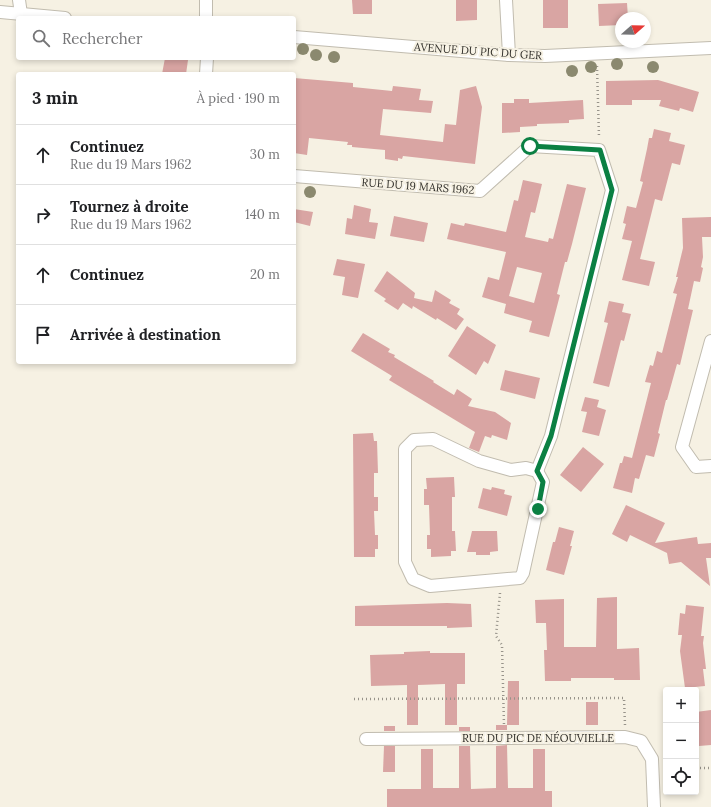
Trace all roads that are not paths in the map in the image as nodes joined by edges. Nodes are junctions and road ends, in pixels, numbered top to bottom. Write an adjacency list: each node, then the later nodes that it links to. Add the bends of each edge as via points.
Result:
1 (19, 0): 5 (street)
2 (206, 0): 7 (street)
3 (506, 0): 10 (street)
4 (0, 12): 5 (street)
5 (20, 14): 6 (street)
6 (42, 16)
7 (206, 16)
8 (296, 37): 10 (street, AVENUE DU PIC DU GER)
9 (711, 48): 10 (street, AVENUE DU PIC DU GER, via 545,56)
10 (509, 55)
11 (206, 60): 12 (street)
12 (206, 72)
13 (296, 176): 16 (street, RUE DU 19 MARS 1962, via 480,191 530,146 600,150 612,190 551,436)
14 (711, 340): 15 (street, via 682,447 696,467)
15 (711, 466)
16 (537, 471): 16 (street, via 526,468 511,470 479,462 433,439 414,440 405,448 405,562 414,579 430,586 520,578 543,482)
17 (366, 739): 18 (street, RUE DU PIC DE NÉOUVIELLE, via 625,737 641,741 652,759)
18 (654, 807)

